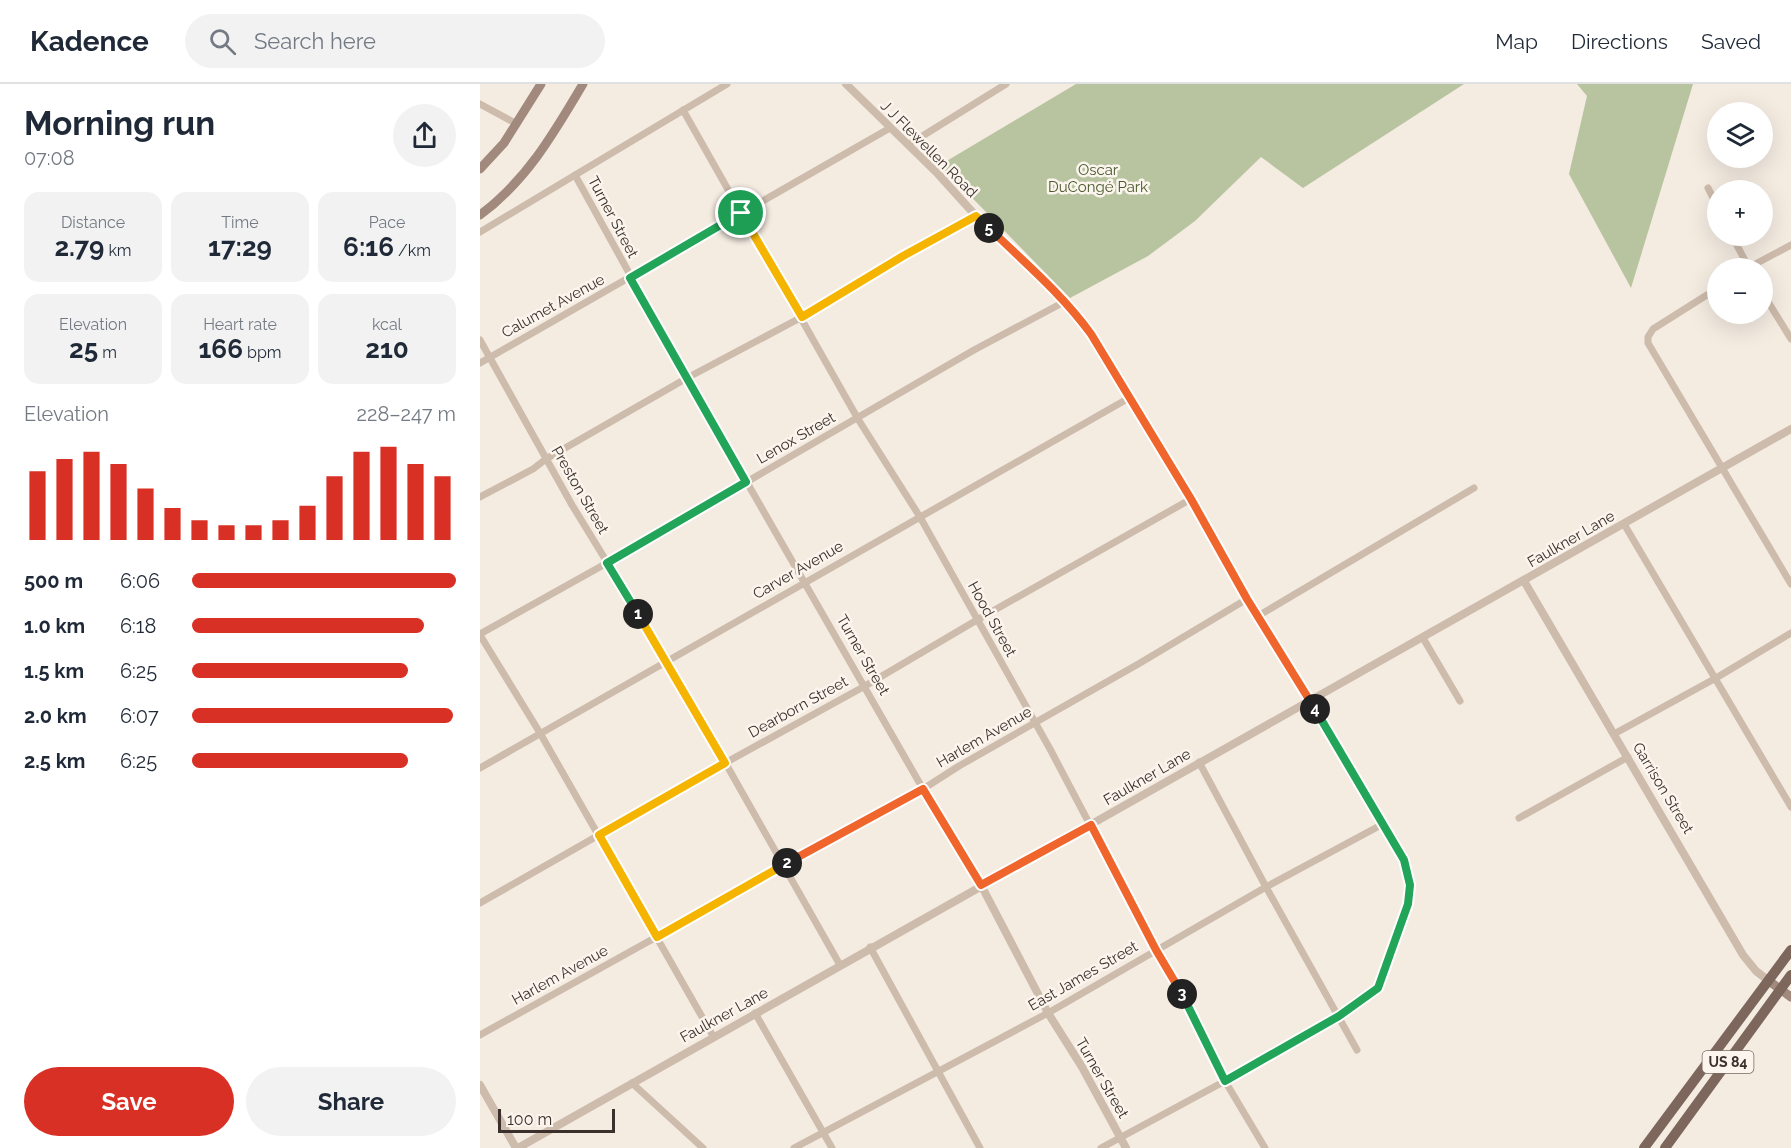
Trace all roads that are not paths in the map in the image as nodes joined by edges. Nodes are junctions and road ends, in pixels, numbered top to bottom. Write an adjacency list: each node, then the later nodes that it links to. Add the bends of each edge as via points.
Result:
1 (541, 84): 8 (main road)
2 (583, 84): 14 (main road, via 532,165)
3 (727, 84): 7 (street)
4 (846, 84): 9 (street, J J Flewellen Road)
5 (1006, 84): 10 (street)
6 (480, 104): 8 (street)
7 (683, 110): 12 (street); 13 (street, Hood Street)
8 (517, 124): 11 (main road)
9 (890, 128): 10 (street, J J Flewellen Road); 13 (street, Calumet Avenue)
10 (908, 145): 15 (street, J J Flewellen Road)
11 (480, 169)
12 (575, 175): 16 (street); 19 (street, Turner Street)
13 (741, 213): 19 (street, Calumet Avenue); 23 (street, Hood Street)
14 (480, 215)
15 (976, 216): 21 (street, J J Flewellen Road); 23 (street)
16 (480, 232)
17 (1791, 245): 18 (street)
18 (1767, 258)
19 (630, 278): 26 (street, Calumet Avenue); 28 (street, Turner Street)
20 (1707, 295): 33 (street, via 1653,329 1648,343)
21 (1064, 302): 29 (street, J J Flewellen Road, via 1091,334); 30 (street, Lenox Street)
22 (1773, 309): 24 (street)
23 (802, 317): 28 (street); 30 (street, Hood Street)
24 (1791, 339)
25 (480, 340): 26 (street, Preston Street)
26 (490, 357): 27 (street, Calumet Avenue); 32 (street, Preston Street)
27 (480, 363)
28 (687, 378): 32 (street); 34 (street, Turner Street)
29 (1129, 398): 37 (street, J J Flewellen Road); 38 (street, Carver Avenue)
30 (858, 419): 34 (street, Lenox Street); 38 (street, Hood Street)
31 (1791, 429): 33 (street, Faulkner Lane)
32 (546, 459): 36 (street); 40 (street, Preston Street)
33 (1723, 468): 39 (street, Faulkner Lane); 43 (street)
34 (746, 482): 40 (street, Lenox Street); 42 (street, Turner Street)
35 (1474, 488): 45 (street)
36 (480, 498)
37 (1191, 499): 44 (street, J J Flewellen Road); 46 (street, Dearborn Street)
38 (920, 518): 42 (street, Carver Avenue); 46 (street, Hood Street)
39 (1624, 524): 41 (street, Faulkner Lane); 51 (street)
40 (607, 563): 48 (street, Lenox Street); 50 (street, Preston Street)
41 (1524, 581): 49 (street, Faulkner Lane); 57 (street, Garrison Street)
42 (805, 582): 50 (street, Carver Avenue); 52 (street, Turner Street)
43 (1791, 584)
44 (1247, 599): 45 (street, J J Flewellen Road); 55 (street, Harlem Avenue)
45 (1258, 616): 53 (street, J J Flewellen Road)
46 (977, 620): 52 (street, Dearborn Street); 55 (street, Hood Street)
47 (1791, 633): 51 (street)
48 (480, 635): 56 (street)
49 (1423, 638): 53 (street, Faulkner Lane); 54 (street)
50 (666, 660): 56 (street, Carver Avenue); 60 (street, Preston Street)
51 (1716, 678): 57 (street); 63 (street)
52 (865, 686): 60 (street, Dearborn Street); 62 (street, Turner Street)
53 (1310, 700): 59 (street, Faulkner Lane); 65 (street, J J Flewellen Road)
54 (1461, 701)
55 (1035, 722): 62 (street, Harlem Avenue); 66 (street, Hood Street)
56 (540, 733): 61 (street, Carver Avenue); 67 (street)
57 (1614, 735): 58 (street, Garrison Street)
58 (1628, 757): 64 (street); 78 (street, Garrison Street, via 1743,955)
59 (1200, 762): 66 (street, Faulkner Lane); 70 (street)
60 (725, 763): 67 (street, Dearborn Street); 68 (street, Preston Street)
61 (480, 768)
62 (923, 789): 68 (street, Harlem Avenue); 69 (street, Turner Street)
63 (1791, 807)
64 (1519, 818)
65 (1383, 824): 70 (street, East James Street); 83 (street, J J Flewellen Road, via 1404,860 1410,885 1408,904 1378,988)
66 (1091, 825): 69 (street, Faulkner Lane); 74 (street, Hood Street)
67 (599, 835): 71 (street, Dearborn Street); 72 (street)
68 (783, 865): 72 (street, Harlem Avenue); 76 (street, Preston Street)
69 (981, 885): 73 (street, Faulkner Lane); 82 (street, Turner Street)
70 (1266, 887): 74 (street, East James Street); 83 (street)
71 (480, 903)
72 (657, 937): 84 (street, Harlem Avenue); 85 (street)
73 (870, 947): 76 (street, Faulkner Lane); 87 (street)
74 (1156, 950): 82 (street, East James Street); 88 (street, Hood Street, via 1187,1002)
75 (1791, 950): 78 (main road, US 84)
76 (840, 965): 81 (street, Faulkner Lane)
77 (1791, 975): 79 (main road, US 84)
78 (1769, 981): 79 (main road, Garrison Street); 101 (main road, US 84)
79 (1781, 990): 80 (main road, Garrison Street); 102 (main road, US 84)
80 (1791, 997)
81 (755, 1013): 85 (street, Faulkner Lane); 91 (street)
82 (1048, 1013): 87 (street, East James Street); 92 (street, Turner Street)
83 (1339, 1016): 86 (street); 88 (street, J J Flewellen Road)
84 (480, 1035)
85 (713, 1036): 89 (street, Faulkner Lane)
86 (1357, 1050)
87 (938, 1070): 91 (street, East James Street); 97 (street)
88 (1225, 1081): 92 (street, J J Flewellen Road); 100 (street, Hood Street)
89 (632, 1083): 93 (street, Faulkner Lane); 94 (street)
90 (480, 1085): 93 (street)
91 (824, 1132): 95 (street, East James Street); 96 (street)
92 (1120, 1137): 98 (street, J J Flewellen Road); 99 (street, Turner Street)
93 (517, 1148)
94 (703, 1148)
95 (794, 1148)
96 (832, 1148)
97 (980, 1148)
98 (1101, 1148)
99 (1126, 1148)
100 (1265, 1148)
101 (1644, 1148)
102 (1665, 1148)

